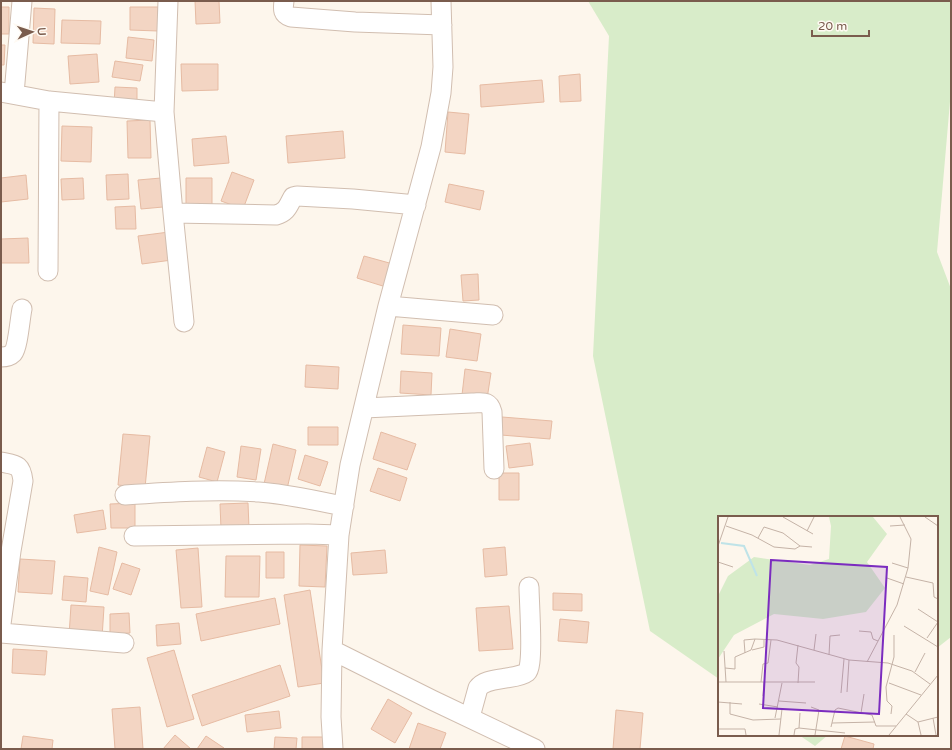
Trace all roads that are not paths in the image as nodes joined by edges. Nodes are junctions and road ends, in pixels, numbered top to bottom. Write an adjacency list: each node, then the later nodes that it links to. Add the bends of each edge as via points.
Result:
1 (22, 1): 6 (street)
2 (168, 1): 8 (street)
3 (284, 1): 5 (street, via 284,12 286,16 291,17)
4 (441, 1): 5 (street)
5 (442, 25): 9 (street, via 442,93)
6 (8, 93): 7 (street)
7 (49, 101): 8 (street); 11 (street)
8 (164, 112): 10 (street)
9 (416, 206): 10 (street, via 298,196 292,197 286,210 276,215); 12 (street)
10 (173, 213): 15 (street)
11 (48, 271)
12 (388, 306): 14 (street); 17 (street)
13 (22, 309): 16 (street, via 16,348 11,354)
14 (493, 315)
15 (184, 322)
16 (1, 357)
17 (364, 408): 19 (street, via 486,403 492,412); 21 (street, via 350,464)
18 (1, 462): 25 (street, via 20,468 23,481)
19 (494, 469)
20 (125, 495): 21 (street, via 203,491 259,492)
21 (344, 506): 22 (street)
22 (339, 535): 23 (street); 28 (street)
23 (134, 536)
24 (529, 587): 29 (street, via 528,670 524,674 480,685)
25 (1, 624)
26 (1, 633): 27 (street)
27 (124, 643)
28 (332, 650): 29 (street); 30 (street)
29 (470, 717): 31 (street)
30 (333, 749)
31 (535, 749)

